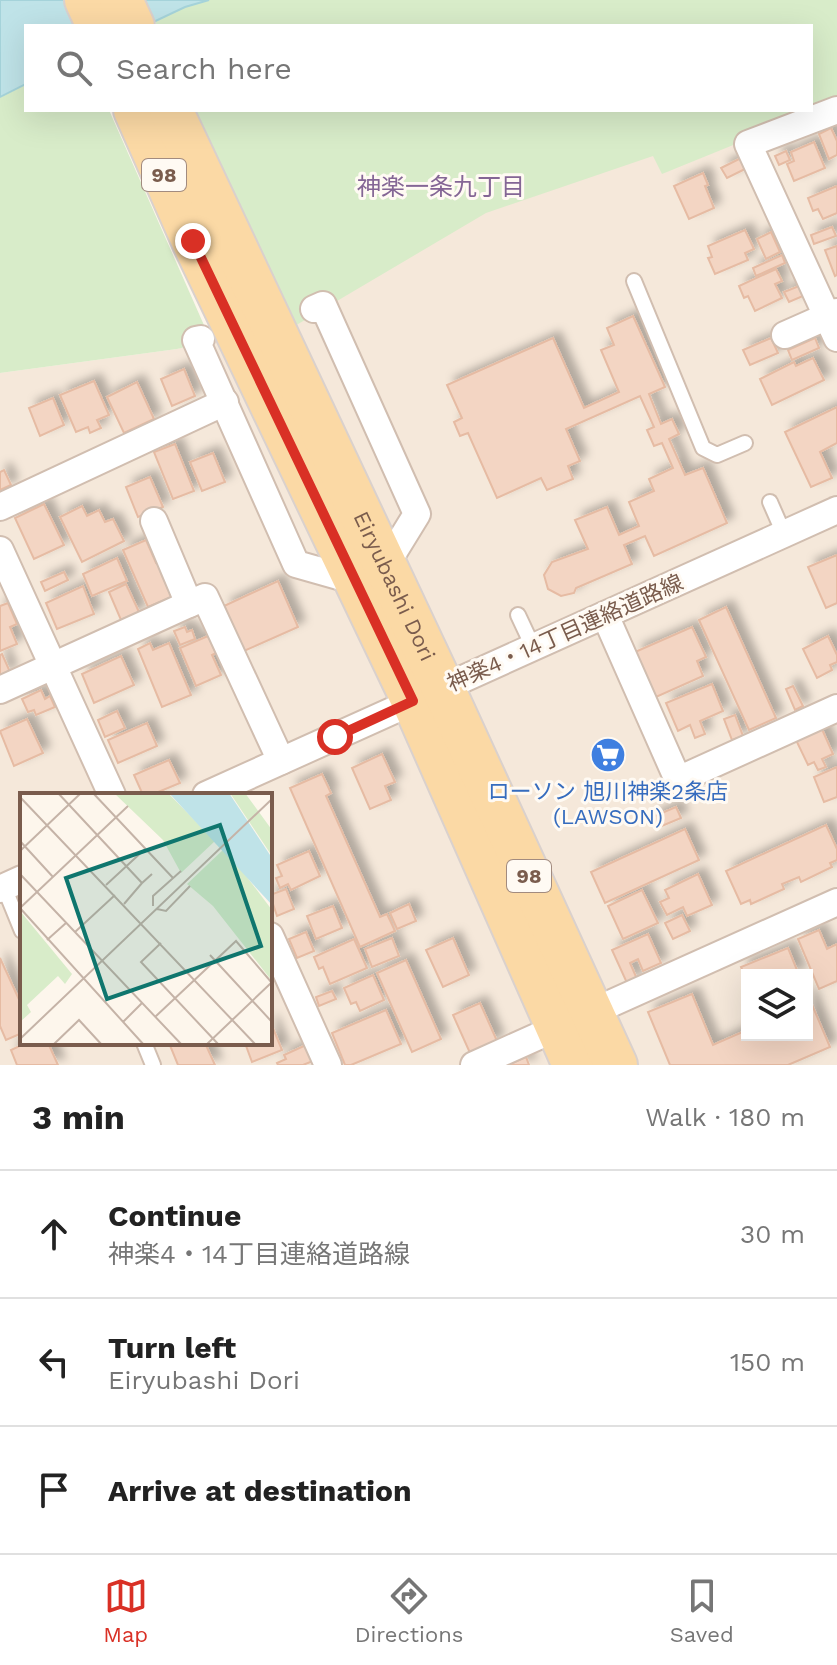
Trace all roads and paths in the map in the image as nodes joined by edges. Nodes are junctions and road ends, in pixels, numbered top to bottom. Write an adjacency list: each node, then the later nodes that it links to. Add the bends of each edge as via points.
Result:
1 (86, 0): 3 (main road)
2 (121, 0): 4 (main road)
3 (97, 24)
4 (132, 24)
5 (837, 110): 11 (street, via 748,144)
6 (136, 112): 8 (main road, Eiryubashi Dori / 98)
7 (172, 112): 8 (main road, Eiryubashi Dori / 98)
8 (209, 235): 22 (main road, Eiryubashi Dori / 98)
9 (634, 281): 15 (lane, via 703,448 717,455)
10 (314, 309): 22 (street, via 323,305 417,514)
11 (834, 322): 12 (street)
12 (785, 335)
13 (201, 339): 14 (street, via 196,340)
14 (225, 402): 17 (street); 22 (street, via 296,564)
15 (745, 443)
16 (770, 502): 20 (lane)
17 (0, 507)
18 (837, 510): 20 (street, 神楽4・14丁目連絡道路線)
19 (154, 521): 23 (street)
20 (784, 534): 25 (street, 神楽4・14丁目連絡道路線)
21 (0, 550): 27 (street)
22 (371, 574): 29 (main road, Eiryubashi Dori / 98)
23 (189, 604): 27 (street); 31 (street, via 205,597)
24 (518, 615): 26 (lane)
25 (605, 615): 26 (street, 神楽4・14丁目連絡道路線); 30 (street, via 678,780)
26 (533, 647): 29 (street, 神楽4・14丁目連絡道路線)
27 (53, 666): 28 (street); 32 (street)
28 (0, 690)
29 (428, 694): 31 (street, 神楽4・14丁目連絡道路線); 38 (main road, Eiryubashi Dori / 98)
30 (837, 708)
31 (281, 761): 33 (street, 神楽4・14丁目連絡道路線)
32 (111, 793)
33 (211, 793)
34 (9, 885): 36 (lane)
35 (837, 902): 38 (street)
36 (20, 924)
37 (272, 940): 41 (street)
38 (574, 1019): 42 (street); 43 (main road, Eiryubashi Dori / 98); 44 (main road, Eiryubashi Dori / 98)
39 (145, 1045): 40 (lane)
40 (153, 1065)
41 (328, 1065)
42 (474, 1065)
43 (574, 1065)
44 (616, 1065)

